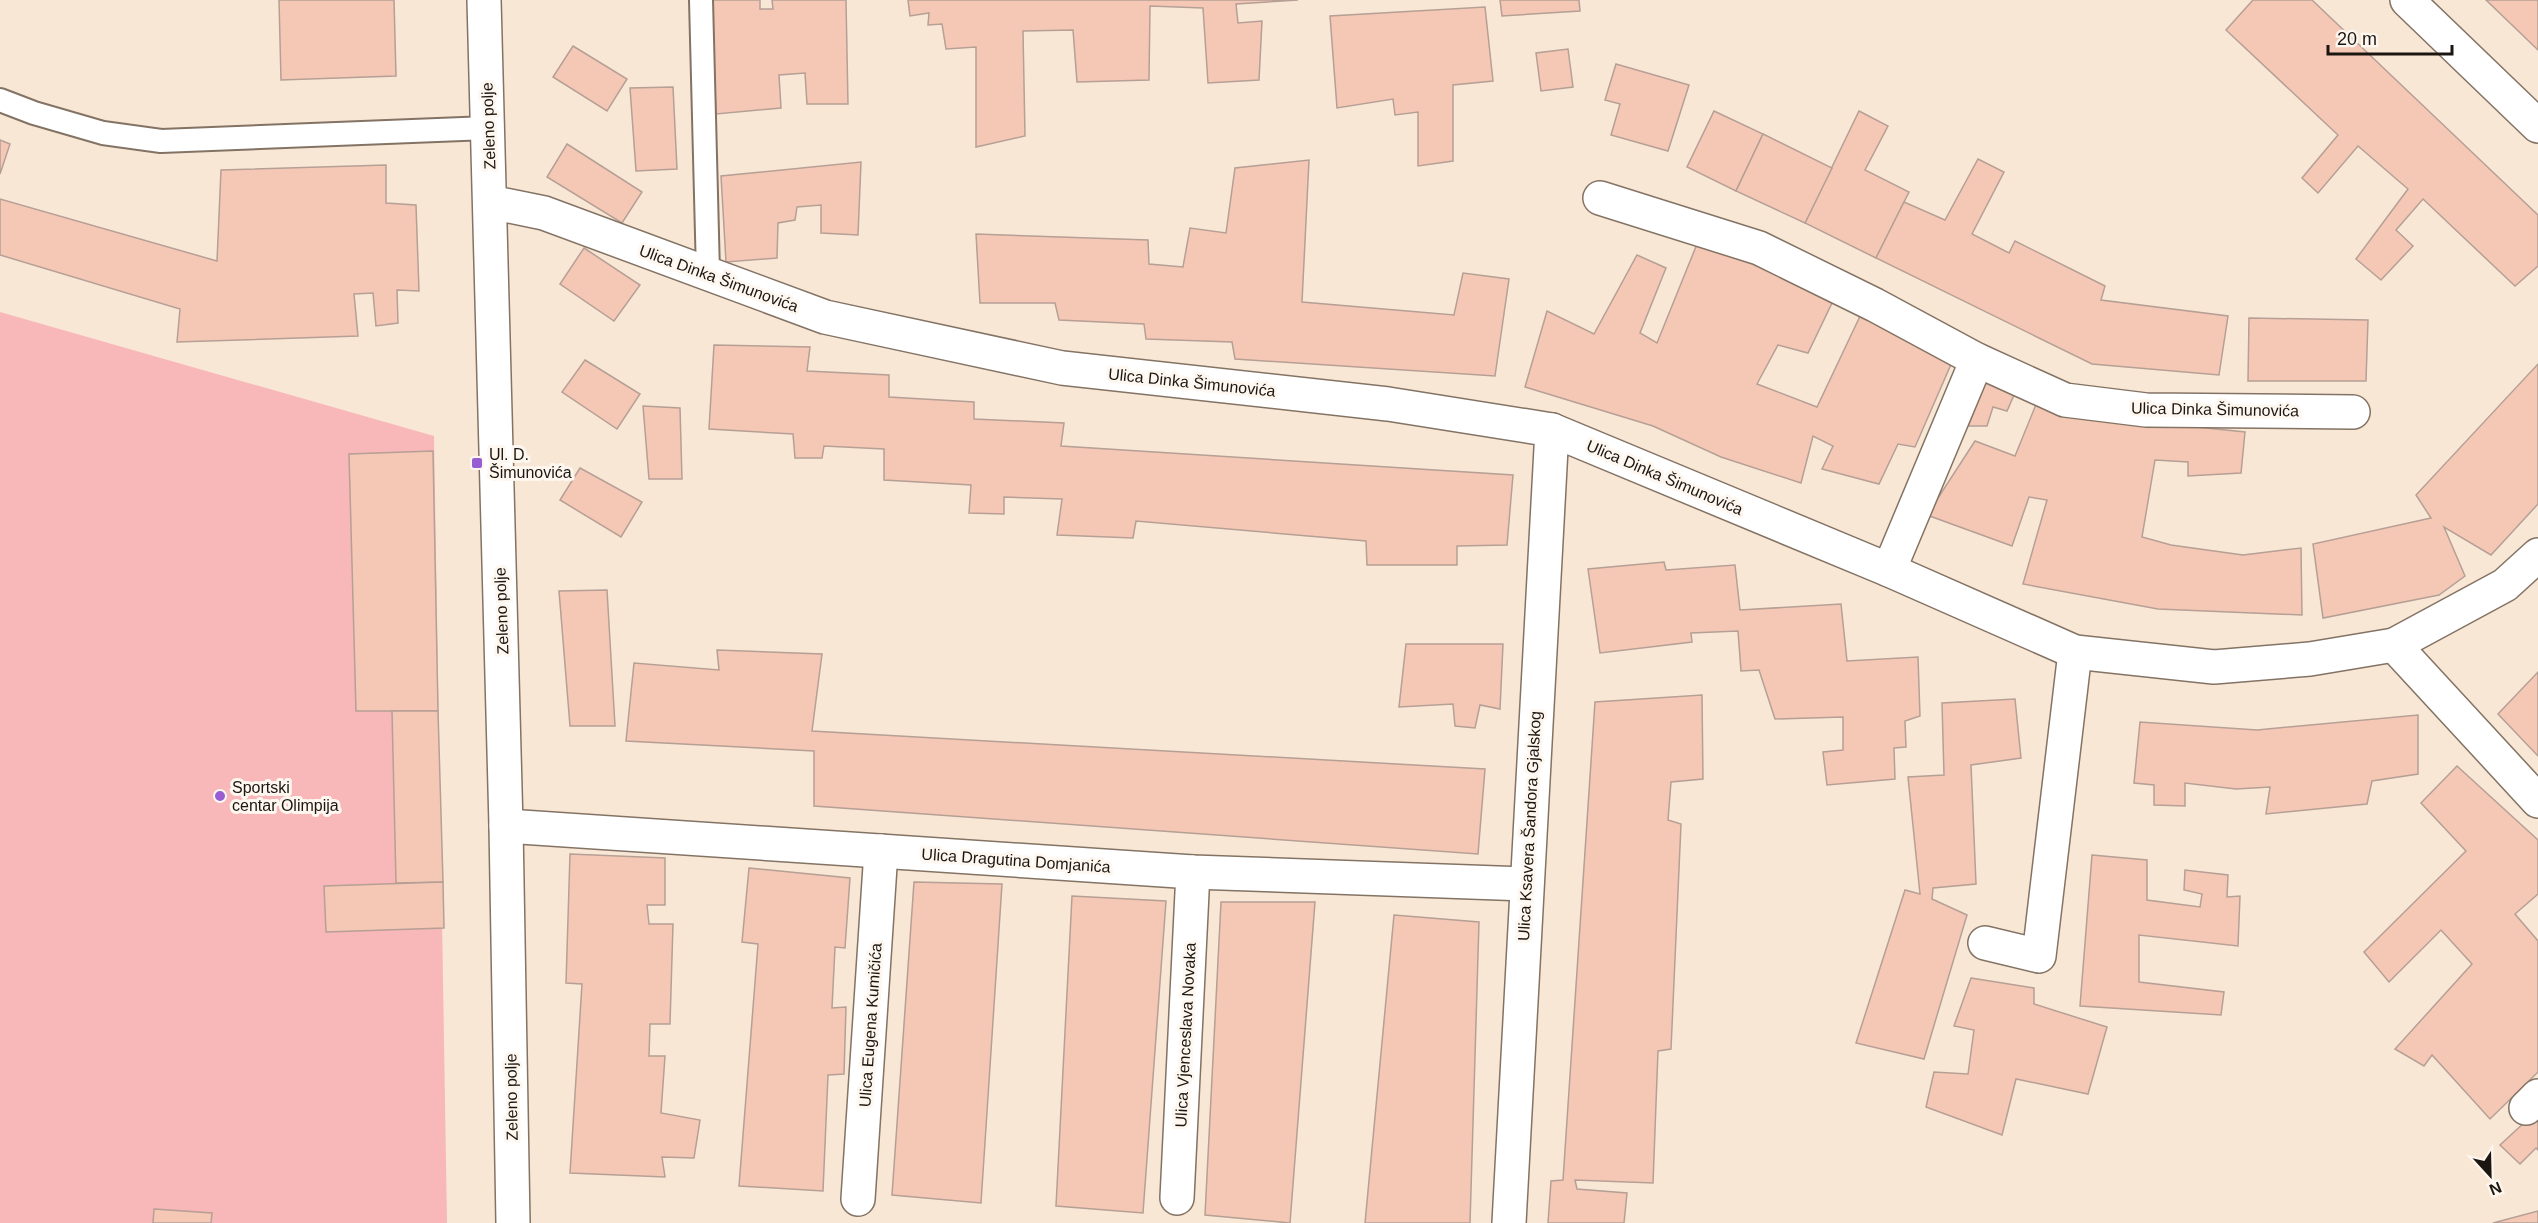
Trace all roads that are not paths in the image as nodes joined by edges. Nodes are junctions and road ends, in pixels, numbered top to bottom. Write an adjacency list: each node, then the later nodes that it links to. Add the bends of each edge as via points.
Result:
1 (484, 0): 6 (street, Zeleno polje)
2 (701, 0): 9 (lane)
3 (2407, 0): 5 (street)
4 (0, 100): 6 (lane, via 103,133 161,141)
5 (2538, 126)
6 (489, 128): 8 (street, Zeleno polje)
7 (1600, 198): 10 (street, Ulica Dinka Šimunovića, via 1759,248)
8 (490, 202): 9 (street, Ulica Dinka Šimunovića, via 544,213); 18 (street, Zeleno polje)
9 (708, 273): 12 (street, Ulica Dinka Šimunovića, via 825,317 1062,368 1388,404)
10 (1977, 360): 11 (street, Ulica Dinka Šimunovića, via 2065,400 2146,410); 14 (street)
11 (2353, 412)
12 (1552, 430): 14 (street, Ulica Dinka Šimunovića); 21 (street, Ulica Ksavera Šandora Gjalskog)
13 (2538, 555): 15 (street, Ulica Dinka Šimunovića, via 2505,585)
14 (1889, 570): 16 (street, Ulica Dinka Šimunovića)
15 (2394, 645): 16 (street, Ulica Dinka Šimunovića, via 2310,659 2214,667); 17 (street)
16 (2075, 652): 22 (street, via 2039,956)
17 (2538, 801)
18 (506, 826): 19 (street, Ulica Dragutina Domjanića); 25 (street, Zeleno polje)
19 (881, 851): 20 (street, Ulica Dragutina Domjanića); 24 (street, Ulica Eugena Kumičića)
20 (1193, 872): 21 (street, Ulica Dragutina Domjanića); 23 (street, Ulica Vjenceslava Novaka)
21 (1526, 884): 26 (street, Ulica Ksavera Šandora Gjalskog)
22 (1985, 943)
23 (1177, 1198)
24 (858, 1199)
25 (513, 1223)
26 (1509, 1223)

